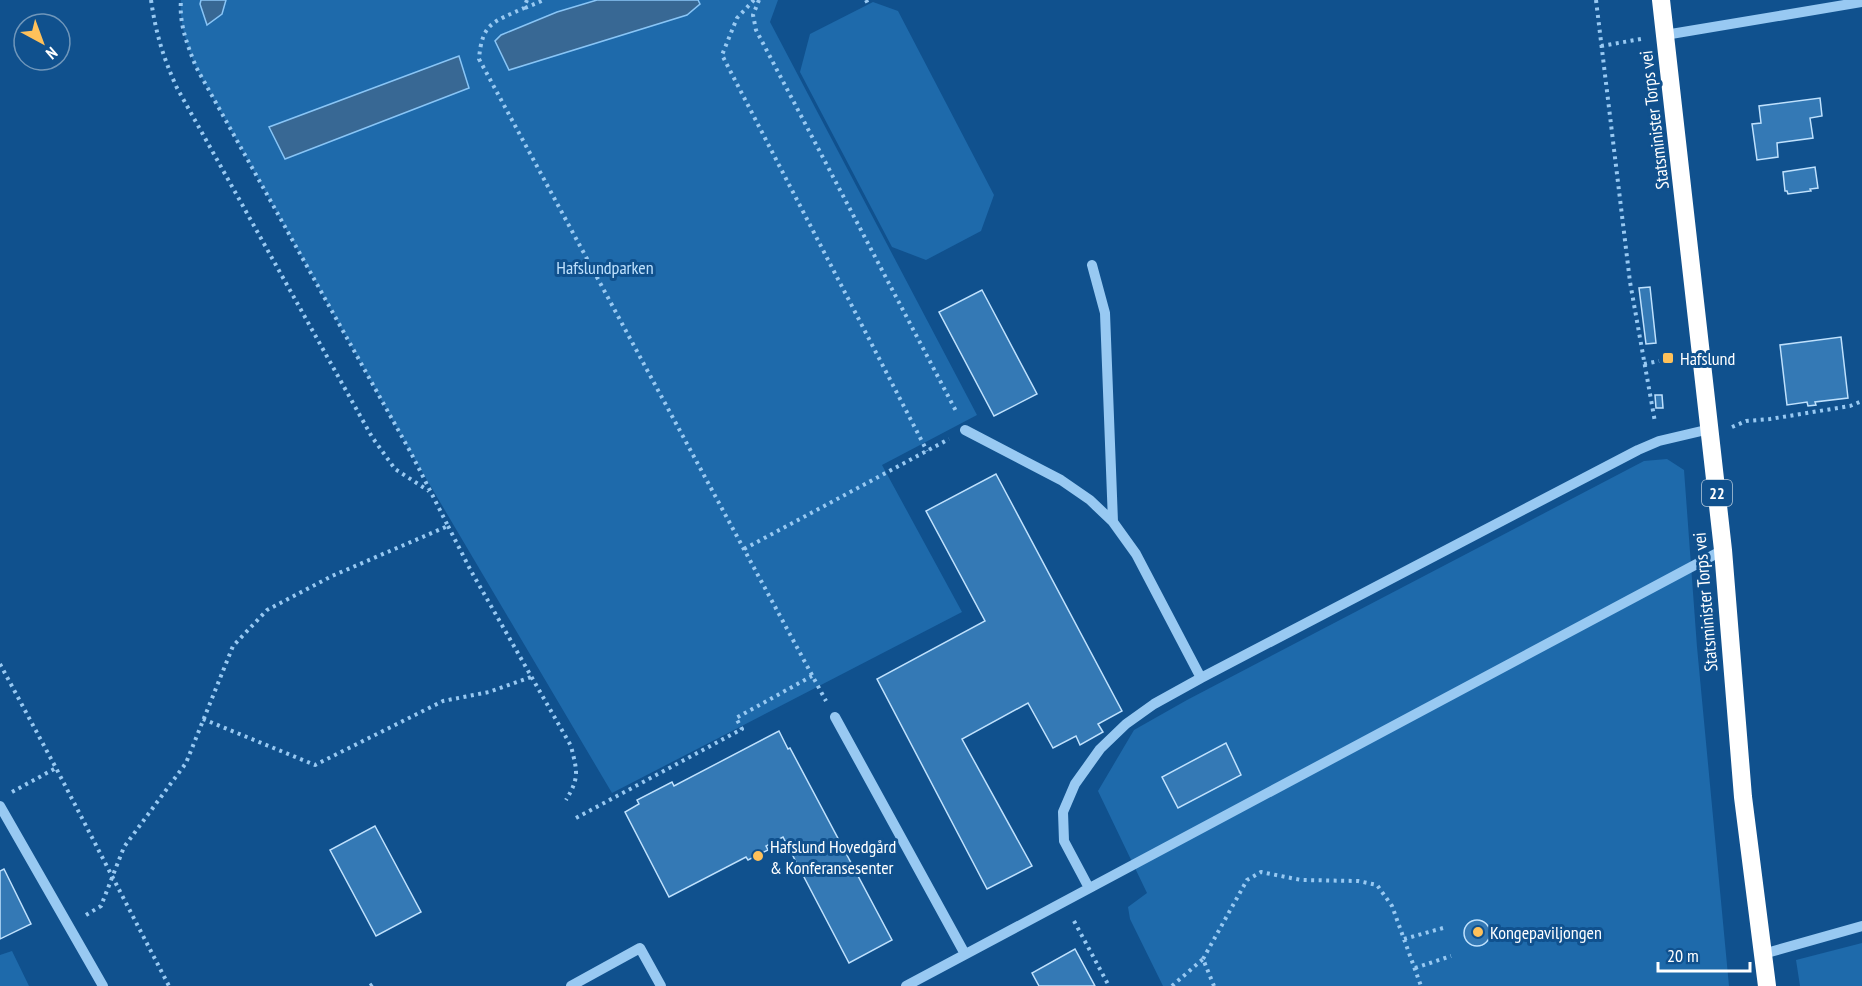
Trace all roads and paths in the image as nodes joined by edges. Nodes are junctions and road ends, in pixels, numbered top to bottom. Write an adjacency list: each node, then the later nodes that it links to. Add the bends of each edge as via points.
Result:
1 (151, 0): 20 (path, via 163,58 177,88 323,351 395,469)
2 (181, 0): 20 (path, via 185,39 196,66)
3 (527, 0): 9 (path)
4 (544, 0): 9 (path)
5 (756, 0): 17 (path, via 756,30); 19 (path, via 736,18 722,55)
6 (1596, 0): 11 (path)
7 (1661, 0): 10 (highway, Statsminister Torps vei / 22)
8 (1858, 2): 10 (street)
9 (524, 8): 23 (path, via 492,23 481,40 479,58)
10 (1665, 36): 11 (path); 16 (highway, Statsminister Torps vei / 22)
11 (1601, 46): 14 (path)
12 (1092, 265): 21 (street, via 1105,313)
13 (1659, 362): 14 (path)
14 (1644, 364): 18 (path)
15 (1862, 401): 16 (path)
16 (1719, 429): 18 (street); 24 (highway, Statsminister Torps vei / 22)
17 (965, 430): 19 (path); 21 (street, via 1061,480)
18 (1659, 441): 28 (street)
19 (927, 451): 23 (path)
20 (430, 491): 22 (path)
21 (1113, 522): 28 (street, via 1136,554)
22 (448, 526): 27 (path); 31 (path, via 332,576 267,610 233,646)
23 (744, 549): 26 (path)
24 (1723, 550): 38 (street); 45 (highway, Statsminister Torps vei / 22, via 1743,797)
25 (0, 664): 32 (path)
26 (812, 676): 29 (path); 36 (path, via 736,718 742,729)
27 (531, 677): 31 (path, via 489,692 443,701 315,765); 34 (path, via 571,746 576,784)
28 (1201, 678): 38 (street, via 1126,724 1100,749 1075,784 1063,813 1064,841)
29 (828, 706)
30 (835, 717): 44 (street)
31 (203, 719): 37 (path, via 186,763 124,847)
32 (56, 768): 33 (path); 37 (path)
33 (9, 793)
34 (566, 800)
35 (0, 806): 40 (street)
36 (576, 818)
37 (114, 878): 40 (path, via 101,906); 50 (path)
38 (1089, 888): 39 (street)
39 (1064, 902): 44 (street); 54 (path)
40 (67, 926): 49 (street)
41 (1862, 926): 45 (street)
42 (1443, 928): 43 (path)
43 (1404, 939): 47 (path, via 1392,906 1377,885 1359,880 1301,880 1261,872 1247,880); 48 (path)
44 (965, 954): 53 (street)
45 (1763, 954): 58 (highway, Statsminister Torps vei / 22)
46 (1451, 956): 48 (path)
47 (1203, 959): 55 (path); 56 (path)
48 (1415, 968): 57 (path)
49 (103, 986)
50 (169, 986)
51 (571, 986): 52 (street, via 640,948)
52 (661, 986)
53 (906, 986)
54 (1109, 986)
55 (1172, 986)
56 (1214, 986)
57 (1421, 986)
58 (1767, 986)

